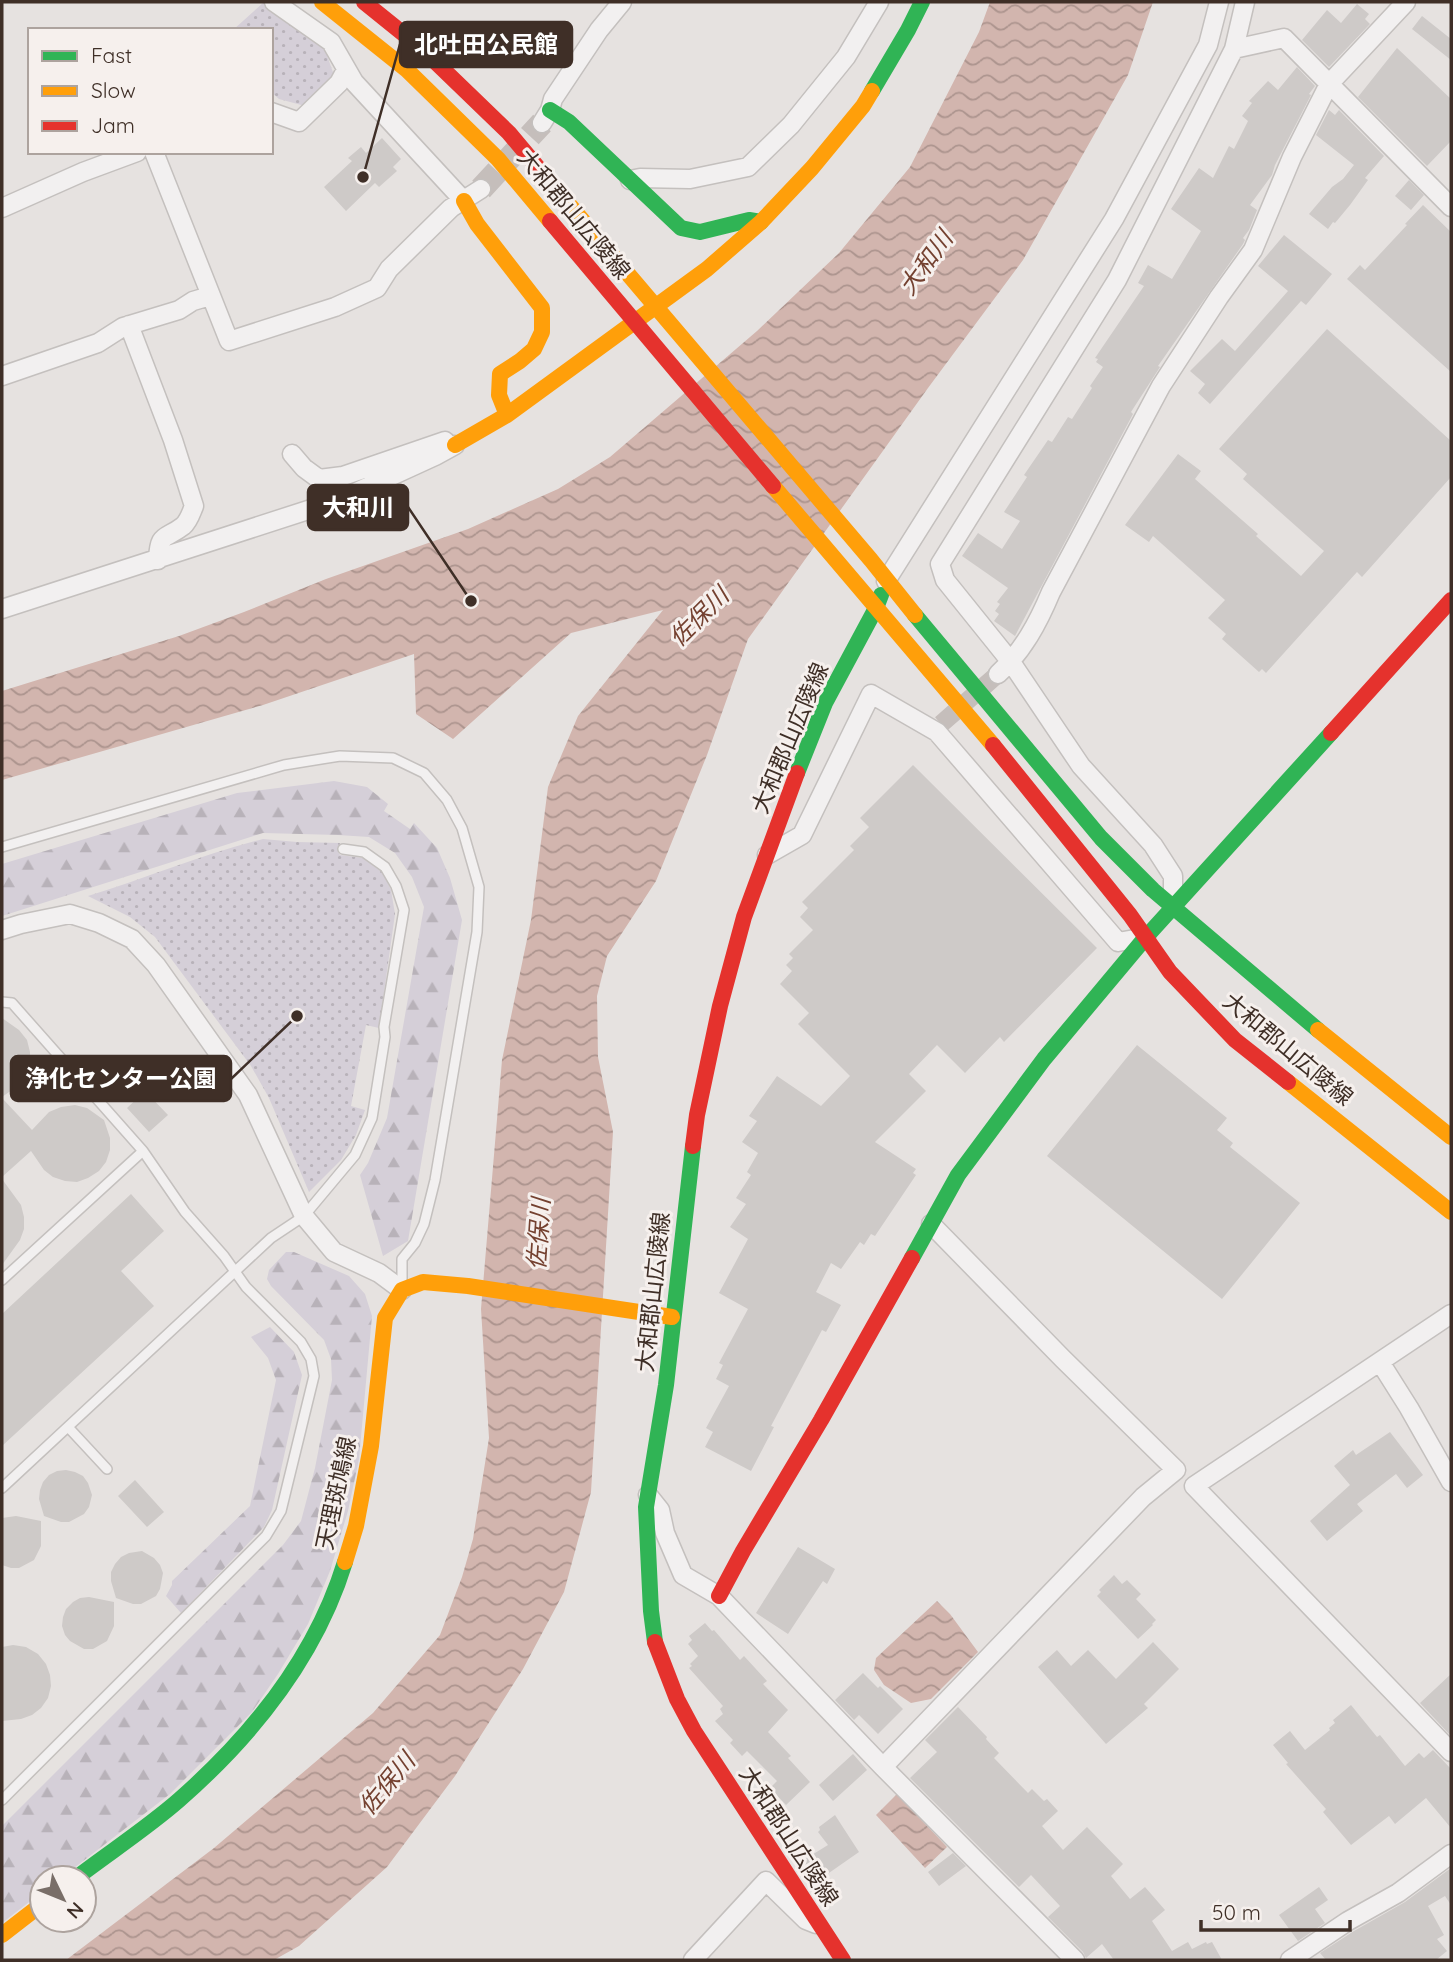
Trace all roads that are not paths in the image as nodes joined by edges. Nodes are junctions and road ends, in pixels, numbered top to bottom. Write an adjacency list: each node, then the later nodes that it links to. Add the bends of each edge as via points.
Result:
1 (274, 2): 11 (street, via 331,42)
2 (322, 2): 25 (main road, 大和郡山広陵線, via 407,70 498,159)
3 (364, 2): 24 (main road, 大和郡山広陵線, via 421,48 509,133)
4 (622, 2): 14 (street, via 599,30)
5 (879, 2): 17 (street, via 846,57 791,125 748,167 690,179)
6 (922, 2): 22 (main road, via 863,106)
7 (1219, 2): 32 (street, via 1208,45 1114,219)
8 (1245, 2): 10 (street)
9 (1406, 2): 12 (street)
10 (1234, 49): 12 (street, via 1284,38); 36 (street, via 1117,280 940,564 945,580)
11 (346, 70): 13 (street, via 339,83 299,122); 19 (street)
12 (1329, 84): 20 (street); 36 (street, via 1253,250 1161,386 1038,623)
13 (273, 113)
14 (546, 117): 17 (main road, via 569,122)
15 (131, 154): 21 (street)
16 (156, 154): 23 (street)
17 (630, 180): 22 (main road, via 681,228 700,232 749,220)
18 (481, 189): 19 (street)
19 (464, 201): 23 (street, via 388,269 377,288 335,307 229,341); 28 (main road, via 542,307 541,339 529,356 500,374 498,387)
20 (1451, 206)
21 (2, 208)
22 (761, 222): 24 (main road)
23 (210, 296): 26 (street)
24 (655, 307): 25 (main road); 32 (main road, 大和郡山広陵線)
25 (634, 322): 28 (main road); 34 (main road, 大和郡山広陵線)
26 (129, 325): 27 (street, via 99,343); 31 (street, via 194,506 186,524 162,538)
27 (2, 376)
28 (507, 415): 29 (main road)
29 (455, 445): 30 (street, via 444,441 343,476 319,479); 31 (street, via 338,500)
30 (292, 454)
31 (158, 560): 35 (street)
32 (886, 581): 34 (main road, 大和郡山広陵線); 40 (main road, 大和郡山広陵線, via 1101,838)
33 (1451, 600): 40 (main road)
34 (876, 608): 39 (main road, 大和郡山広陵線, via 825,703); 42 (main road, 大和郡山広陵線, via 1003,757)
35 (2, 610)
36 (1004, 668): 40 (street, via 1081,766 1153,845 1173,876)
37 (2, 847): 51 (lane, via 284,765 340,756 393,758 424,773 447,800 462,828 479,887 477,932 435,1180 424,1224 402,1259)
38 (343, 849): 47 (lane, via 364,852 385,867 404,910 372,1118 355,1155)
39 (767, 855): 42 (street, via 802,835 871,694 939,728 1118,942); 53 (main road, 大和郡山広陵線, via 720,1006 697,1115)
40 (1173, 908): 42 (main road); 44 (main road, 大和郡山広陵線)
41 (2, 930): 47 (street, via 70,914 132,939 156,965 248,1095)
42 (1146, 937): 46 (main road, 大和郡山広陵線, via 1170,972 1235,1040); 48 (main road, via 1044,1059 958,1175)
43 (2, 1002): 45 (lane, via 12,1003)
44 (1451, 1137)
45 (143, 1151): 49 (lane, via 185,1212); 50 (lane)
46 (1451, 1212)
47 (304, 1216): 49 (lane, via 271,1238); 51 (street, via 334,1252 379,1273)
48 (931, 1224): 60 (main road); 62 (street, via 1176,1470 1143,1497)
49 (236, 1272): 55 (lane); 63 (lane, via 301,1342 311,1359 314,1376 281,1511 266,1536)
50 (2, 1280)
51 (402, 1290): 53 (main road, via 423,1282 468,1286); 65 (main road, 天理斑鳩線, via 385,1318 372,1446 356,1526 338,1584 314,1637 278,1696 233,1748 178,1801)
52 (1451, 1314): 54 (street)
53 (672, 1317): 59 (main road, 大和郡山広陵線)
54 (1380, 1362): 57 (street); 61 (street, via 1194,1486)
55 (68, 1427): 56 (lane); 58 (lane)
56 (107, 1469)
57 (1451, 1482)
58 (2, 1488)
59 (648, 1494): 60 (street, via 660,1510 683,1575); 67 (main road, 大和郡山広陵線, via 651,1611 656,1646 677,1699)
60 (719, 1596): 62 (street)
61 (1451, 1752)
62 (883, 1767): 71 (street)
63 (2, 1800)
64 (1451, 1854): 72 (street)
65 (95, 1864)
66 (28, 1915): 68 (main road)
67 (819, 1925): 69 (street, via 806,1920 766,1881); 70 (main road, 大和郡山広陵線)
68 (2, 1935)
69 (692, 1960)
70 (843, 1960)
71 (1075, 1960)
72 (1290, 1960)

